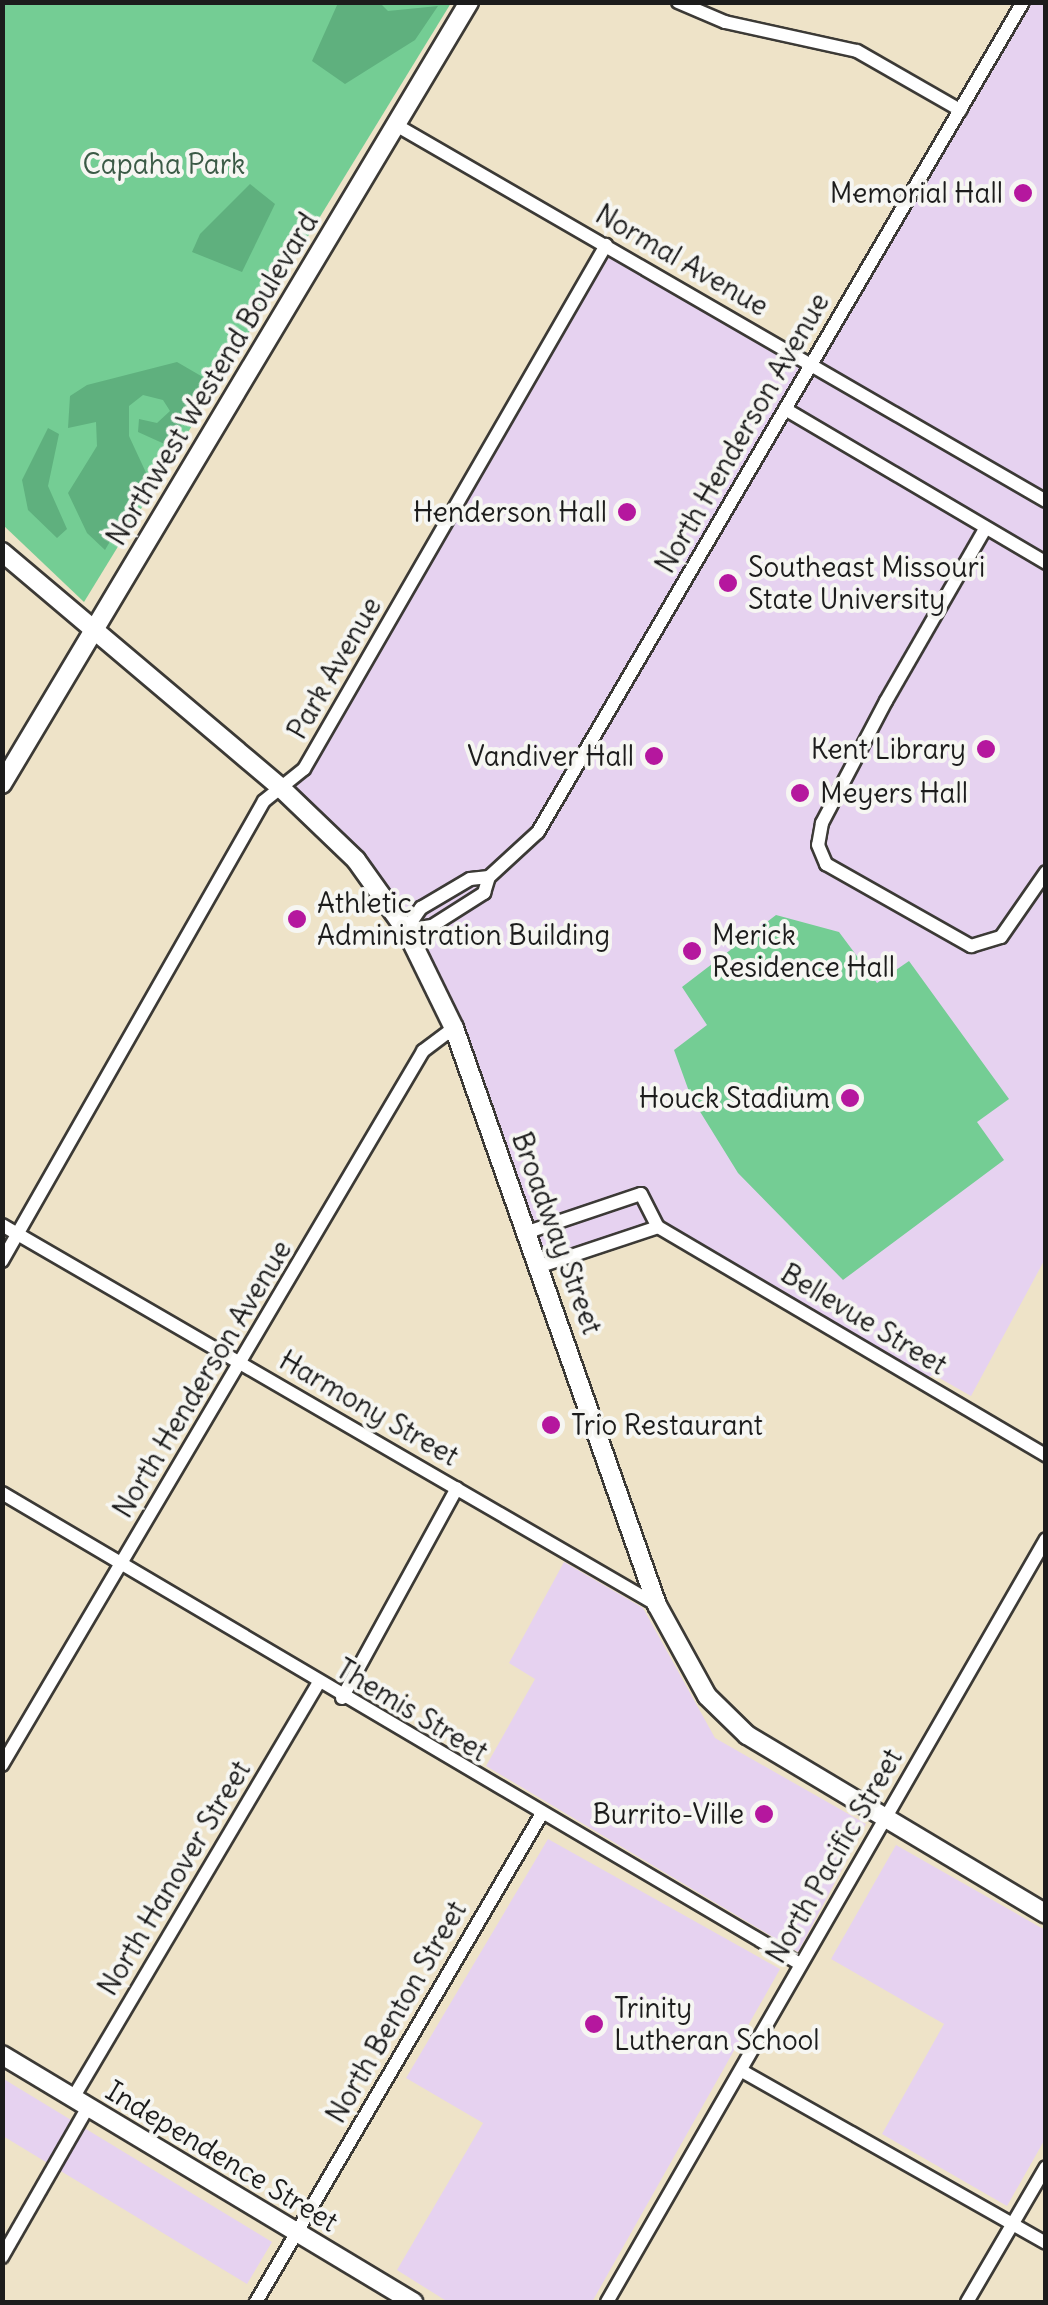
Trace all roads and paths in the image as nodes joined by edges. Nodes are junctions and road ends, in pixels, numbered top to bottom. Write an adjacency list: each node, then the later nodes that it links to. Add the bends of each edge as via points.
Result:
1 (469, 2): 5 (main road, Northwest Westend Boulevard)
2 (678, 2): 4 (street, via 725,22 857,52)
3 (1023, 2): 4 (street, North Henderson Avenue)
4 (960, 110): 7 (street, North Henderson Avenue)
5 (396, 124): 6 (street, Normal Avenue); 13 (main road, Northwest Westend Boulevard)
6 (606, 245): 7 (street, Normal Avenue); 15 (street, Park Avenue, via 304,769)
7 (811, 364): 8 (street, North Henderson Avenue); 9 (street, Normal Avenue)
8 (785, 409): 10 (street); 17 (street, North Henderson Avenue, via 538,832)
9 (1046, 501)
10 (985, 529): 12 (street); 16 (street, via 878,717 818,845 826,864 971,946 1001,937)
11 (2, 552): 13 (main road, Broadway Street)
12 (1046, 563)
13 (92, 631): 14 (main road, Northwest Westend Boulevard); 15 (main road, Broadway Street)
14 (2, 784)
15 (281, 788): 18 (main road, Broadway Street, via 356,860); 23 (street, Park Avenue, via 264,801)
16 (1045, 875)
17 (490, 877): 18 (street, North Henderson Avenue, via 470,878 420,908); 18 (street, North Henderson Avenue, via 484,892 432,926)
18 (406, 930): 19 (main road, Broadway Street)
19 (454, 1028): 22 (main road, Broadway Street); 26 (street, North Henderson Avenue, via 423,1051)
20 (2, 1225): 23 (street, Harmony Street)
21 (658, 1227): 22 (street, via 641,1194); 25 (street); 27 (street, Bellevue Street)
22 (528, 1232): 25 (main road, Broadway Street)
23 (18, 1234): 24 (street, Park Avenue); 26 (street, Harmony Street)
24 (2, 1261)
25 (541, 1266): 32 (main road, Broadway Street)
26 (241, 1363): 28 (street, Harmony Street); 31 (street, North Henderson Avenue)
27 (1046, 1456)
28 (457, 1488): 32 (street, Harmony Street); 34 (street)
29 (2, 1493): 31 (street, Themis Street)
30 (1046, 1538): 37 (street, North Pacific Street)
31 (120, 1566): 33 (street, Themis Street); 35 (street, North Henderson Avenue)
32 (657, 1605): 37 (main road, Broadway Street, via 706,1696 733,1721)
33 (318, 1683): 34 (street, Themis Street); 42 (street, North Hanover Street)
34 (342, 1698): 36 (street, Themis Street)
35 (2, 1765)
36 (540, 1815): 39 (street, Themis Street); 45 (street, North Benton Street)
37 (883, 1818): 38 (main road, Broadway Street); 39 (street, North Pacific Street)
38 (1046, 1914)
39 (800, 1964): 41 (street, North Pacific Street)
40 (2, 2056): 42 (main road, Independence Street)
41 (742, 2070): 44 (street); 50 (street, North Pacific Street)
42 (80, 2103): 45 (main road, Independence Street); 47 (street, North Hanover Street)
43 (1046, 2167): 44 (street)
44 (1013, 2224): 46 (street); 51 (street)
45 (295, 2234): 48 (street, North Benton Street); 49 (main road, Independence Street)
46 (1046, 2243)
47 (2, 2257)
48 (256, 2302)
49 (413, 2302)
50 (607, 2302)
51 (966, 2302)

